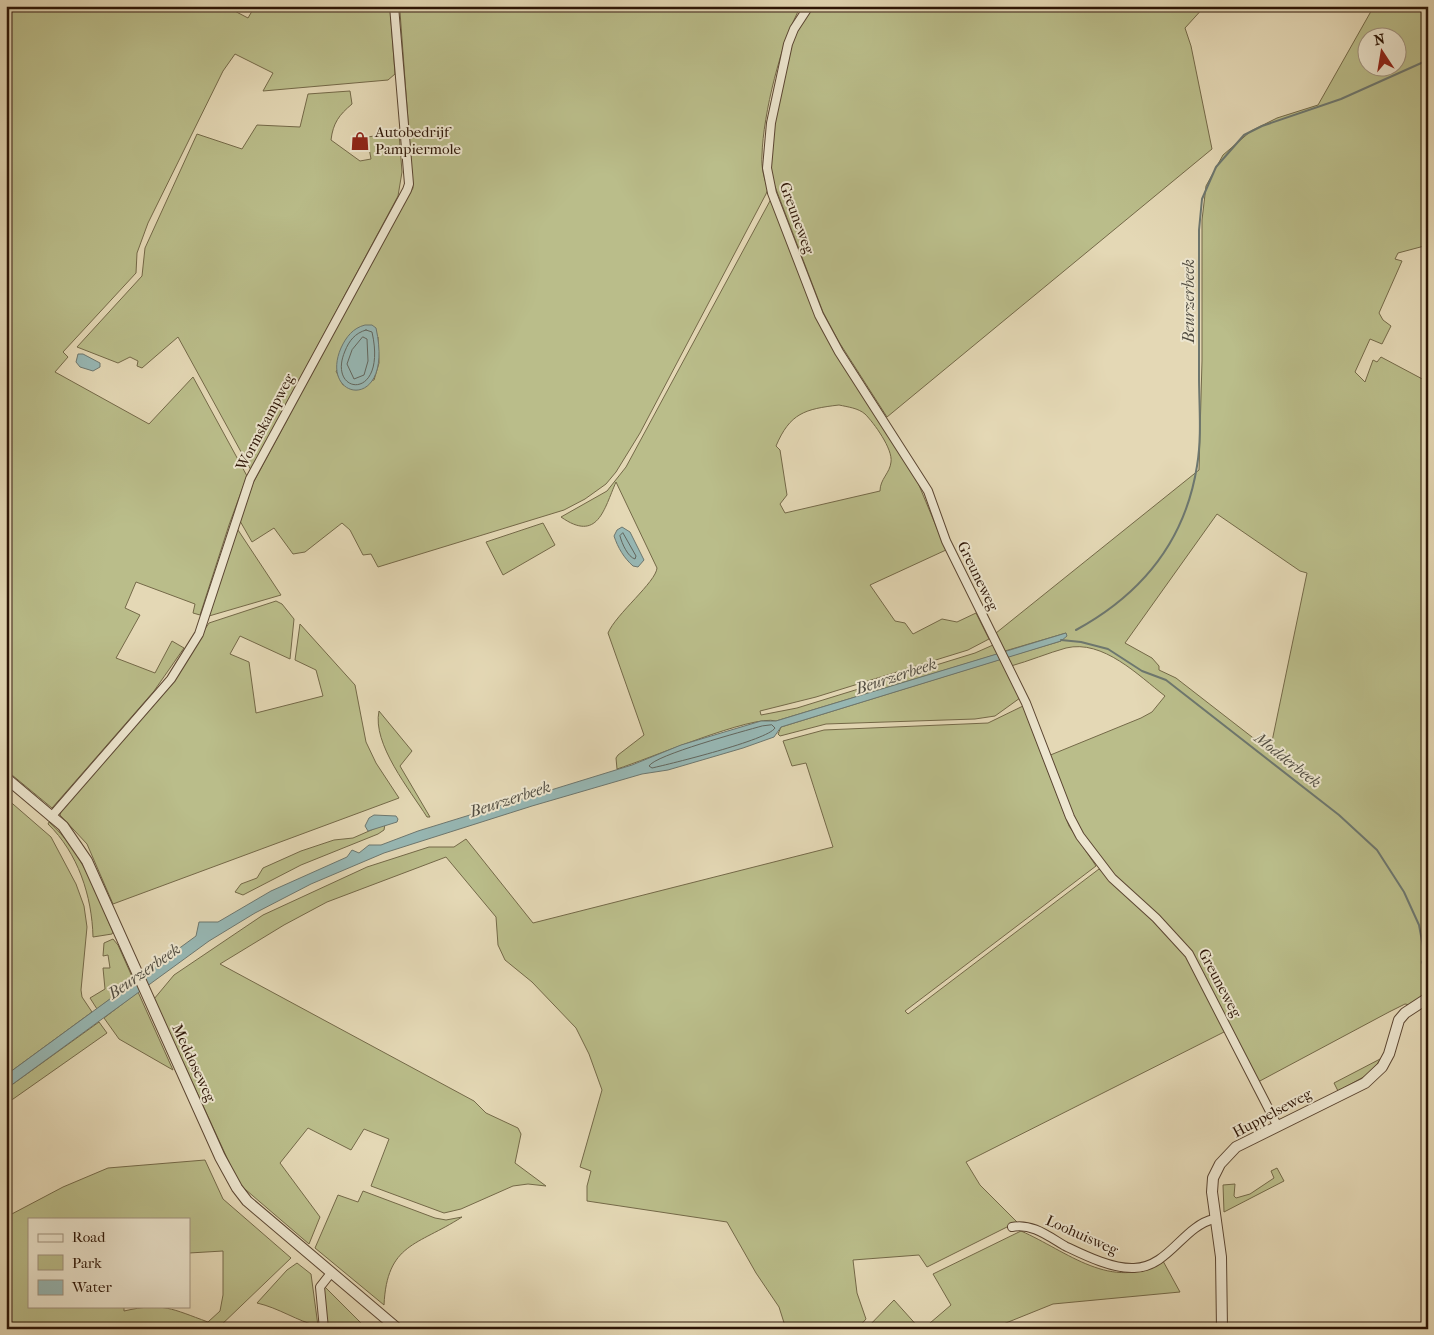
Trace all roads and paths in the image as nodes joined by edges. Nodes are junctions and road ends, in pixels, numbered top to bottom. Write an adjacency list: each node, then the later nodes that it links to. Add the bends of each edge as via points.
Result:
1 (394, 6): 4 (street, Wormskampweg, via 409,184 250,479 199,634 171,679)
2 (809, 6): 6 (street, Greuneweg, via 788,44 771,123 766,168 772,193 808,288 829,335 920,475 946,541 1026,703 1080,836 1112,878 1189,954)
3 (6, 778): 4 (street, Meddoseweg)
4 (51, 817): 9 (street, Meddoseweg, via 72,837 87,861 220,1156 241,1195)
5 (1428, 998): 6 (street, Huppelseweg, via 1399,1020 1382,1067 1365,1083)
6 (1277, 1125): 7 (street, Huppelseweg, via 1236,1147 1220,1164 1213,1178)
7 (1214, 1219): 8 (street, Loohuisweg, via 1205,1221 1164,1257 1135,1268 1121,1267 1067,1247 1032,1228 1023,1225); 12 (street, Huppelseweg, via 1221,1256)
8 (1012, 1227)
9 (331, 1273): 10 (street, via 320,1287); 11 (street, Meddoseweg)
10 (324, 1329)
11 (398, 1329)
12 (1222, 1329)

